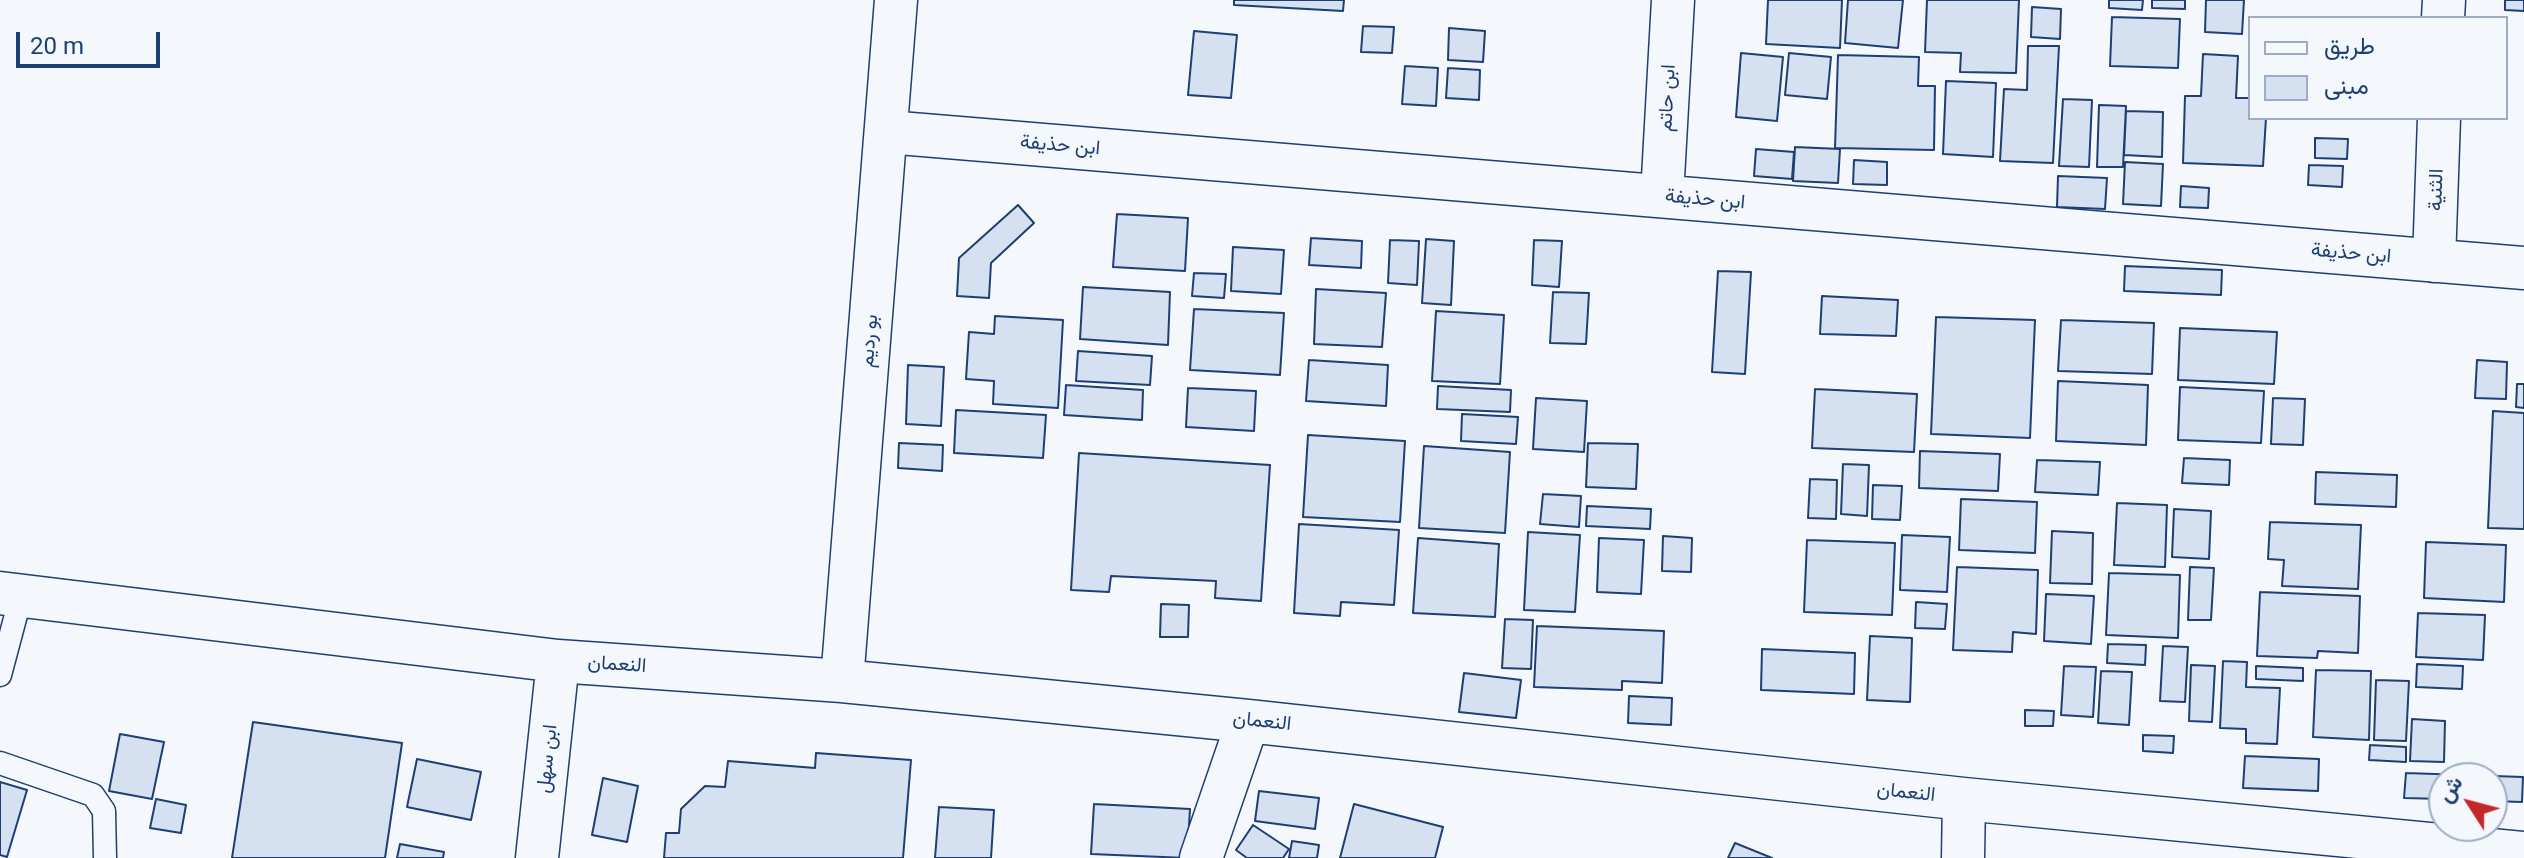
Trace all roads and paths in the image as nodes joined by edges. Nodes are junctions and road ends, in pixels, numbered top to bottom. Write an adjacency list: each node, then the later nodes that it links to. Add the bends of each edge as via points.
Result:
1 (896, 0): 4 (street, بو رديم)
2 (1673, 0): 5 (street, ابن حاتم)
3 (2439, 120): 6 (street, الثنية)
4 (887, 132): 5 (street, ابن حذيفة); 11 (street, بو رديم)
5 (1662, 196): 6 (street, ابن حذيفة)
6 (2434, 261): 7 (street, ابن حذيفة)
7 (2524, 268)
8 (11, 594): 9 (street, النعمان); 10 (lane)
9 (558, 661): 11 (street, النعمان); 17 (street, ابن سهل)
10 (0, 675)
11 (842, 681): 12 (street, النعمان)
12 (1248, 721): 14 (street, النعمان); 18 (street)
13 (0, 763): 16 (lane, via 93,795 104,811)
14 (1964, 799): 15 (street, النعمان); 19 (street)
15 (2524, 853)
16 (105, 858)
17 (537, 858)
18 (1201, 858)
19 (1963, 858)

